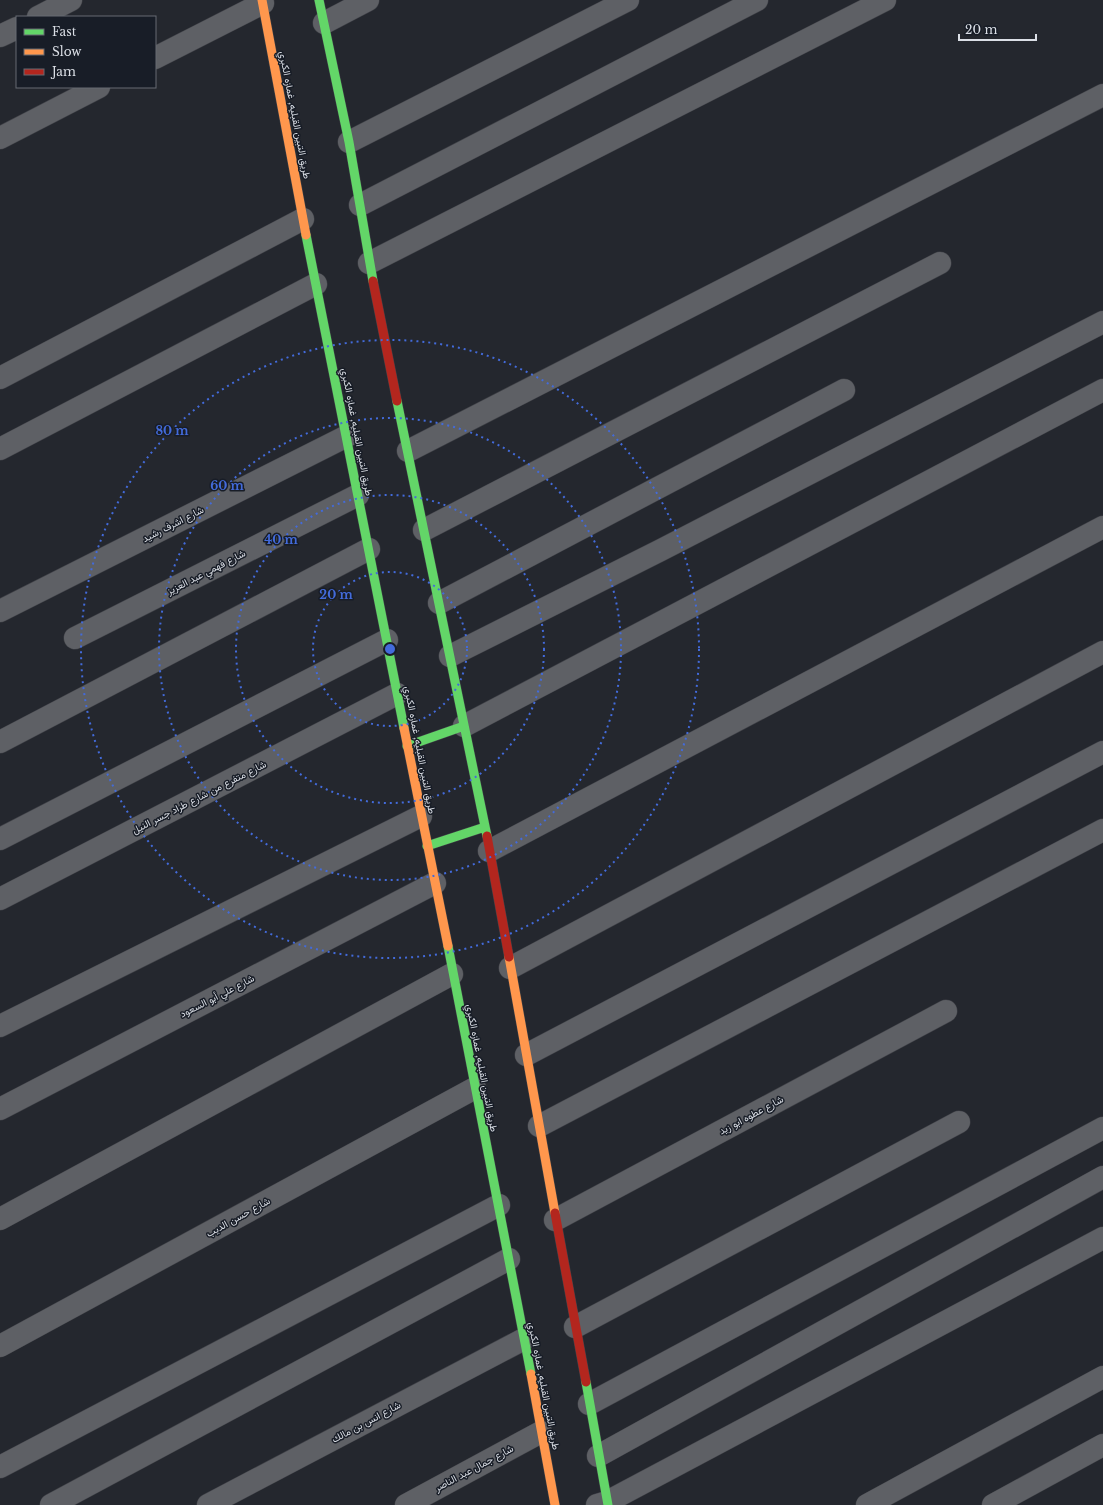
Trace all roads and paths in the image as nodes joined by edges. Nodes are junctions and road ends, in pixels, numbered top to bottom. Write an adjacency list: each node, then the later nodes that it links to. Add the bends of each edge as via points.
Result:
1 (71, 0): 8 (street)
2 (319, 0): 9 (street)
3 (368, 0): 9 (street)
4 (628, 0): 16 (street)
5 (757, 0): 17 (street)
6 (885, 0): 19 (street)
7 (263, 2): 12 (street); 18 (street, طريق التبين القبليه, غمازه الكبري)
8 (40, 16)
9 (324, 23): 16 (street)
10 (16, 28): 11 (street)
11 (0, 36)
12 (156, 57)
13 (97, 88): 15 (street)
14 (1103, 95): 28 (street)
15 (0, 138)
16 (349, 142): 17 (street)
17 (360, 205): 19 (street)
18 (303, 219): 21 (street, طريق التبين القبليه, غمازه الكبري); 23 (street)
19 (369, 263): 28 (street)
20 (940, 263): 31 (street)
21 (316, 284): 26 (street, طريق التبين القبليه, غمازه الكبري); 27 (street)
22 (1103, 322): 38 (street)
23 (0, 378)
24 (844, 390): 33 (street)
25 (1103, 390): 40 (street)
26 (347, 436): 29 (street, طريق التبين القبليه, غمازه الكبري); 34 (street, شارع اشرف رشيد)
27 (0, 449)
28 (408, 451): 31 (street)
29 (358, 495): 32 (street, طريق التبين القبليه, غمازه الكبري); 35 (street, شارع فهمي عبد العزيز)
30 (1103, 527): 49 (street)
31 (424, 530): 33 (street)
32 (369, 549): 36 (street, طريق التبين القبليه, غمازه الكبري); 41 (street)
33 (439, 603): 38 (street)
34 (0, 611)
35 (75, 638)
36 (387, 640): 39 (street, طريق التبين القبليه, غمازه الكبري); 47 (street)
37 (1103, 652): 52 (street)
38 (450, 656): 40 (street)
39 (397, 694): 42 (street, طريق التبين القبليه, غمازه الكبري); 51 (street, شارع متفرع من شارع طراد جسر النيل)
40 (464, 726): 42 (street); 45 (street)
41 (0, 742)
42 (407, 746): 44 (street, طريق التبين القبليه, غمازه الكبري)
43 (1103, 752): 56 (street)
44 (421, 816): 48 (street, طريق التبين القبليه, غمازه الكبري); 55 (street)
45 (485, 827): 48 (street); 49 (street)
46 (1103, 830): 60 (street)
47 (0, 839)
48 (427, 846): 50 (street, طريق التبين القبليه, غمازه الكبري)
49 (489, 851): 52 (street)
50 (435, 883): 53 (street, طريق التبين القبليه, غمازه الكبري); 58 (street, شارع علي أبو السعود)
51 (0, 899)
52 (510, 968): 56 (street)
53 (452, 974): 57 (street, طريق التبين القبليه, غمازه الكبري); 64 (street)
54 (946, 1011): 65 (street, شارع عطوه ابو زيد)
55 (0, 1026)
56 (526, 1055): 60 (street)
57 (475, 1088): 63 (street, طريق التبين القبليه, غمازه الكبري); 70 (street, شارع حسن الديب)
58 (0, 1109)
59 (959, 1122): 68 (street)
60 (539, 1126): 65 (street)
61 (1103, 1128): 72 (street)
62 (1103, 1177): 75 (street)
63 (499, 1205): 67 (street, طريق التبين القبليه, غمازه الكبري); 76 (street)
64 (0, 1219)
65 (555, 1220): 68 (street)
66 (1103, 1238): 77 (street)
67 (509, 1259): 69 (street, طريق التبين القبليه, غمازه الكبري); 78 (street)
68 (575, 1327): 72 (street)
69 (524, 1339): 73 (street, طريق التبين القبليه, غمازه الكبري); 79 (street, شارع انس بن مالك)
70 (0, 1346)
71 (1103, 1377): 82 (street)
72 (589, 1404): 75 (street)
73 (541, 1432): 80 (street, شارع جمال عبد الناصر); 81 (street, طريق التبين القبليه, غمازه الكبري)
74 (1103, 1445): 83 (street)
75 (598, 1456): 77 (street)
76 (0, 1467)
77 (604, 1504)
78 (51, 1505)
79 (208, 1505)
80 (406, 1505)
81 (555, 1505)
82 (867, 1505)
83 (993, 1505)

